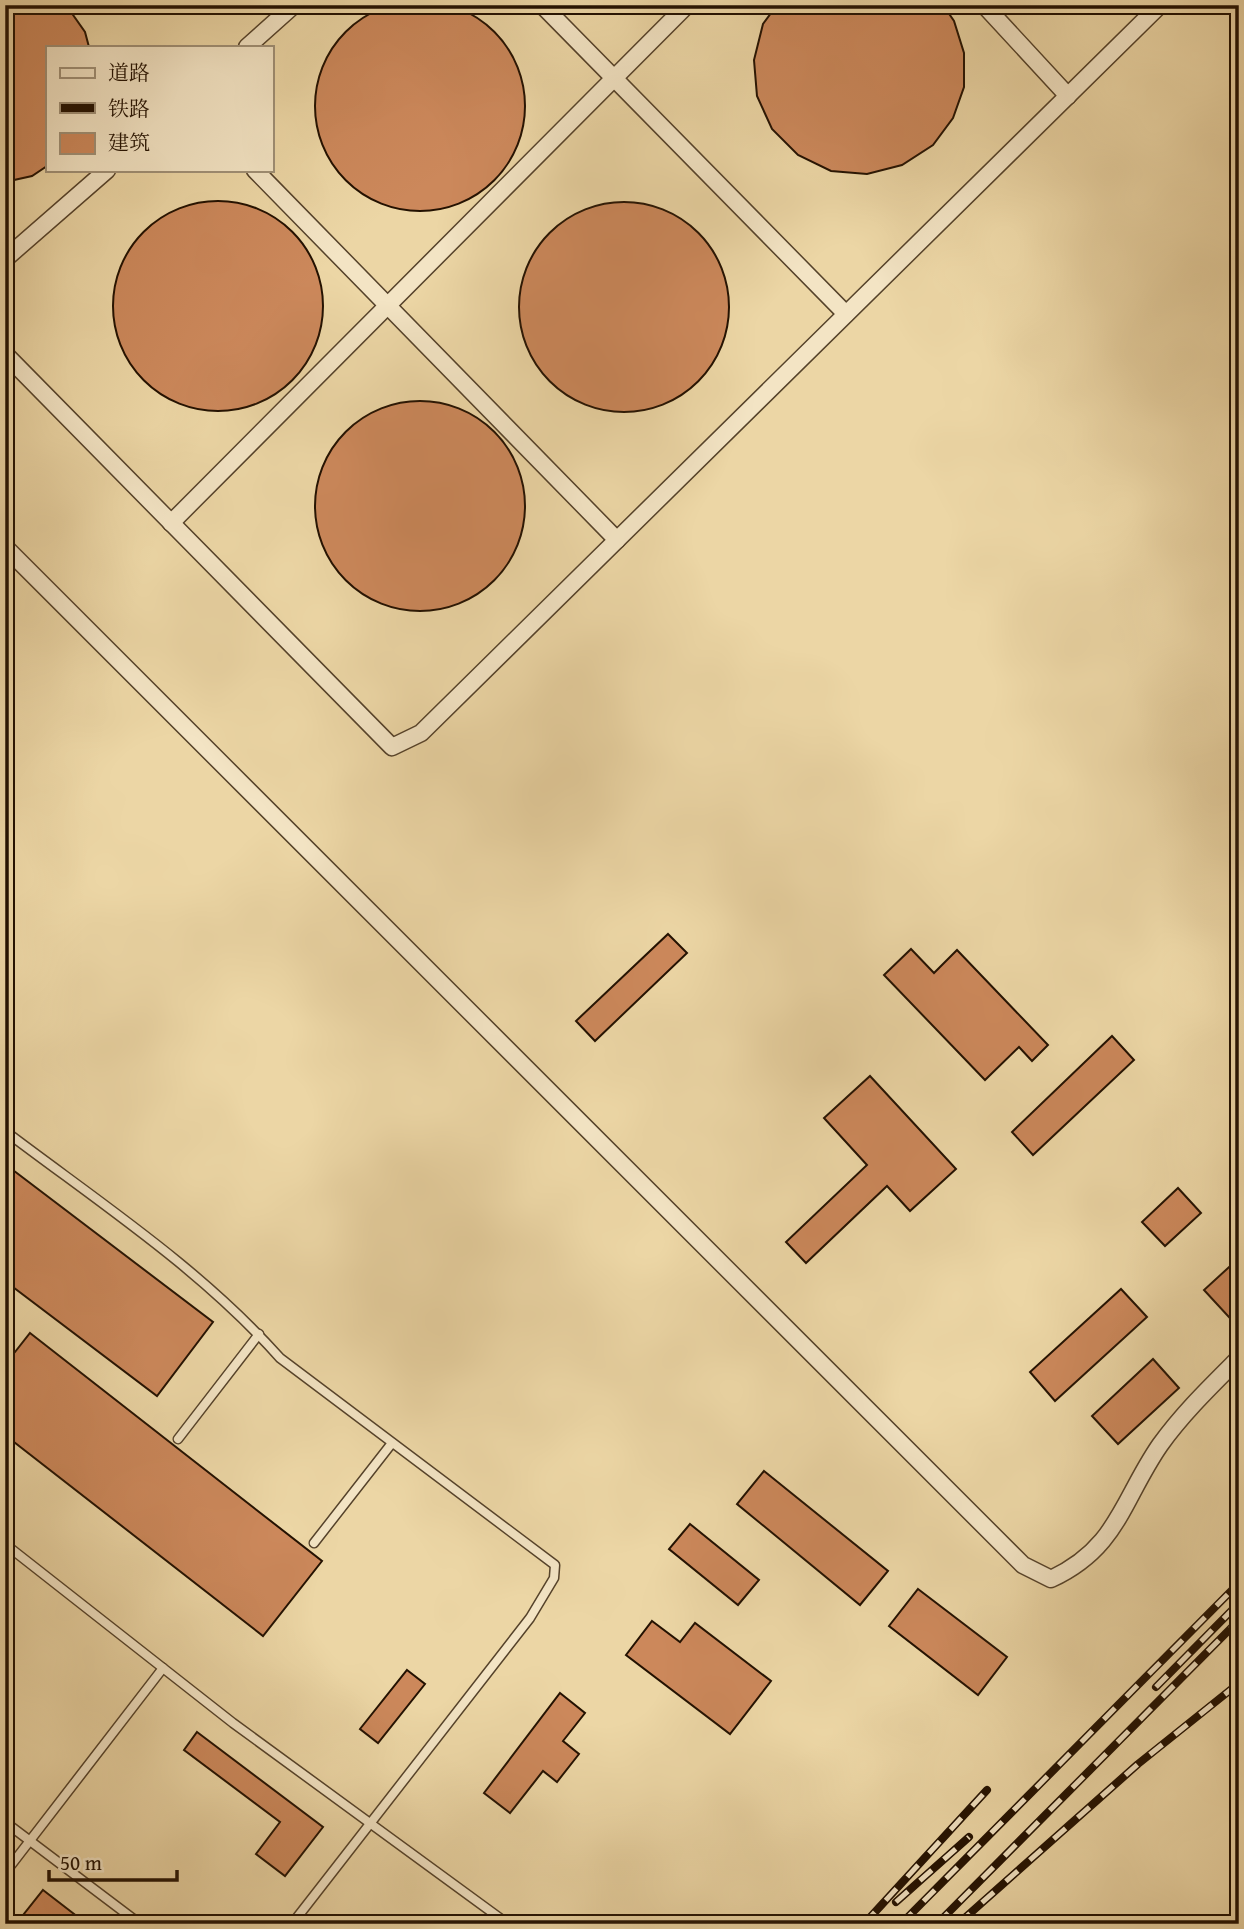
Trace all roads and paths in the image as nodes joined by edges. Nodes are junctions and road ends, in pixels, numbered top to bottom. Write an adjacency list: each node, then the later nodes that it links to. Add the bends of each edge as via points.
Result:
1 (295, 5): 6 (street)
2 (542, 5): 7 (street)
3 (687, 5): 7 (street)
4 (984, 5): 8 (street)
5 (1160, 5): 8 (street)
6 (248, 46)
7 (613, 77): 12 (street); 13 (street)
8 (1068, 96): 13 (street)
9 (105, 172): 11 (street)
10 (258, 172): 12 (street)
11 (5, 259)
12 (387, 305): 15 (street); 16 (street)
13 (846, 314): 16 (street)
14 (5, 354): 15 (street)
15 (171, 523): 16 (street, via 392,747 421,733)
16 (617, 540)
17 (5, 547): 20 (street, via 1023,1565 1051,1578 1079,1566 1108,1535 1159,1446)
18 (5, 1131): 19 (lane, via 201,1278)
19 (259, 1334): 21 (lane); 22 (lane, via 280,1358)
20 (1239, 1358)
21 (178, 1439)
22 (392, 1443): 23 (lane); 27 (lane, via 555,1565 554,1578 530,1618)
23 (314, 1543)
24 (5, 1544): 25 (lane)
25 (163, 1668): 27 (lane); 28 (lane)
26 (5, 1822): 28 (lane)
27 (370, 1824): 31 (lane); 32 (lane)
28 (30, 1843): 29 (lane); 30 (lane)
29 (5, 1873)
30 (140, 1924)
31 (292, 1924)
32 (508, 1924)

